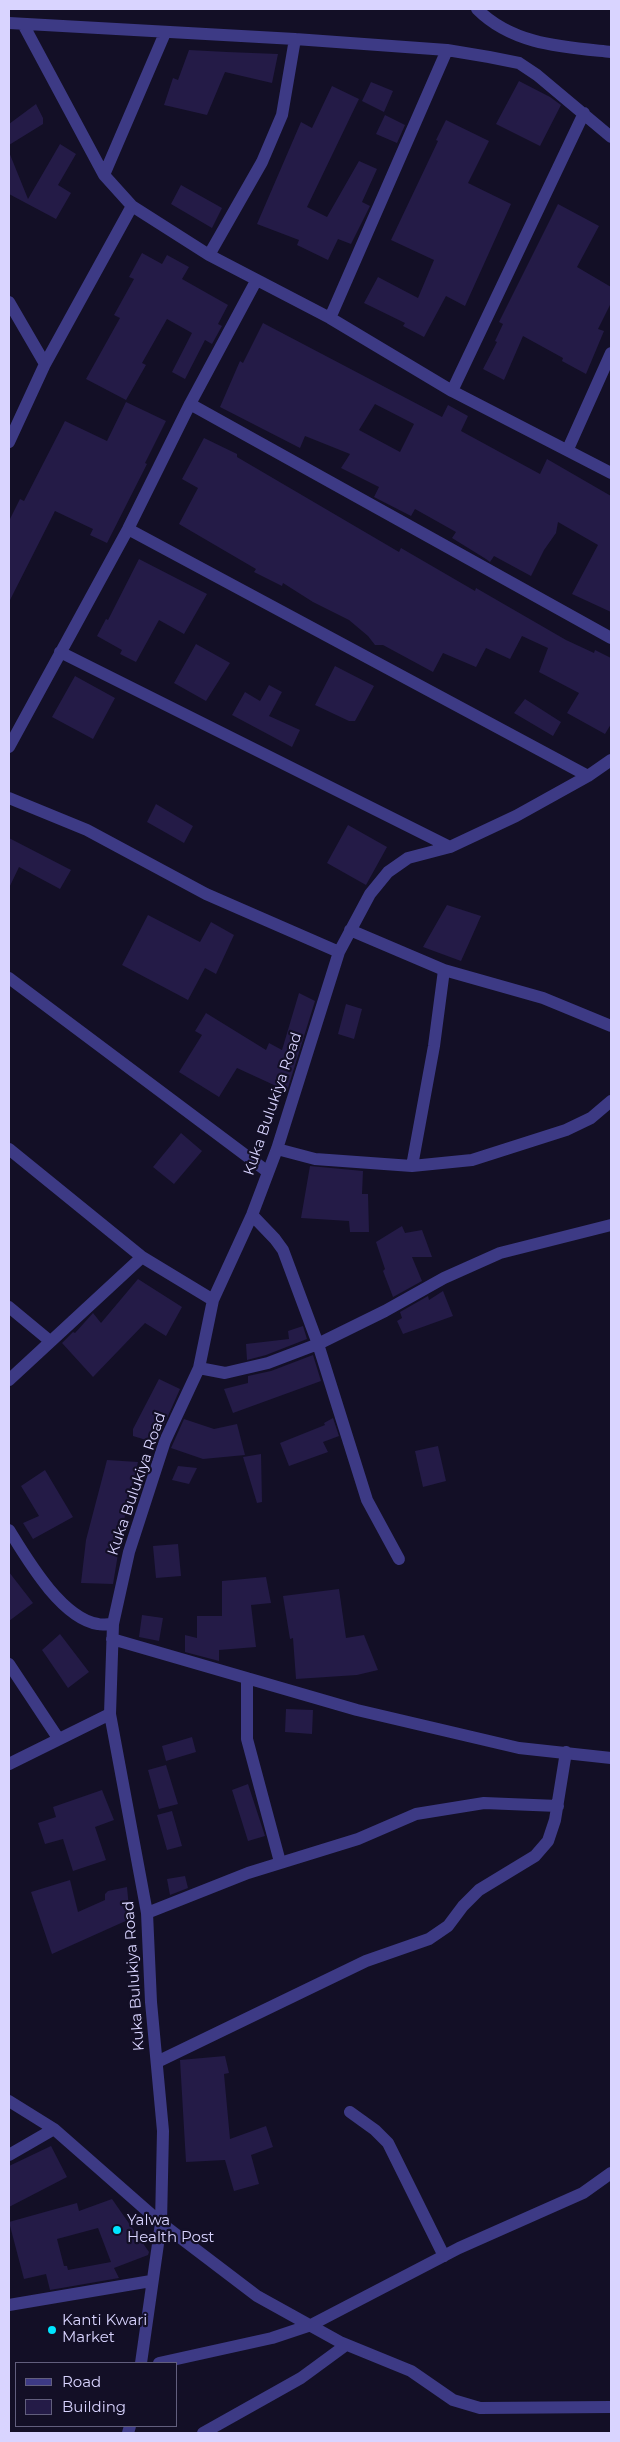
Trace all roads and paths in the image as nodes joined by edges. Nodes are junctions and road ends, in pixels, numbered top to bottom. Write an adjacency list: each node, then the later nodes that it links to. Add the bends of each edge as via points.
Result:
1 (477, 9): 7 (street, via 512,34 550,46)
2 (9, 23): 3 (street)
3 (23, 24): 4 (street); 10 (street)
4 (165, 33): 5 (street); 10 (street)
5 (295, 39): 6 (street); 12 (street, via 282,115 262,162)
6 (447, 50): 8 (street, via 519,63); 15 (street)
7 (611, 52)
8 (584, 113): 9 (street); 18 (street)
9 (611, 137)
10 (104, 175): 11 (street)
11 (132, 206): 12 (street); 17 (street)
12 (209, 255): 13 (street)
13 (256, 281): 15 (street); 19 (street)
14 (9, 302): 17 (street)
15 (330, 318): 18 (street)
16 (611, 353): 21 (street)
17 (45, 364): 20 (street)
18 (452, 391): 21 (street)
19 (190, 404): 23 (street); 24 (street)
20 (9, 442)
21 (568, 449): 22 (street)
22 (611, 473)
23 (128, 529): 25 (street); 28 (street)
24 (611, 638)
25 (60, 652): 26 (street); 30 (street)
26 (9, 747)
27 (611, 760): 28 (street, Kuka Bulukiya Road)
28 (588, 776): 30 (street, Kuka Bulukiya Road)
29 (9, 798): 32 (street, via 87,830 206,894)
30 (450, 848): 31 (street, Kuka Bulukiya Road, via 408,858 388,872 370,894)
31 (350, 930): 32 (street, Kuka Bulukiya Road); 33 (street)
32 (338, 952): 38 (street, Kuka Bulukiya Road)
33 (444, 970): 35 (street, via 542,998); 39 (street)
34 (9, 978): 40 (street)
35 (611, 1026)
36 (611, 1101): 39 (street, via 591,1118 566,1130 472,1160)
37 (9, 1149): 43 (street)
38 (277, 1149): 39 (street, via 315,1159); 40 (street, Kuka Bulukiya Road)
39 (412, 1166)
40 (268, 1172): 41 (street, Kuka Bulukiya Road)
41 (252, 1215): 44 (street, Kuka Bulukiya Road); 47 (street, via 283,1250)
42 (611, 1225): 47 (street, via 500,1253 444,1278)
43 (142, 1257): 44 (street); 46 (street)
44 (213, 1300): 48 (street, Kuka Bulukiya Road)
45 (9, 1307): 46 (street)
46 (50, 1341): 49 (street)
47 (318, 1344): 48 (street, via 239,1371 224,1373); 51 (street, via 367,1500)
48 (198, 1368): 52 (street, Kuka Bulukiya Road, via 165,1441 129,1552)
49 (9, 1380)
50 (9, 1530): 52 (street, via 65,1607 98,1624)
51 (399, 1559)
52 (113, 1624): 53 (street, Kuka Bulukiya Road)
53 (112, 1639): 55 (street); 56 (street, Kuka Bulukiya Road)
54 (9, 1664): 57 (street)
55 (247, 1678): 58 (street, via 357,1710 510,1746); 62 (street, via 247,1738)
56 (110, 1714): 57 (street); 63 (street, Kuka Bulukiya Road)
57 (58, 1738): 60 (street)
58 (566, 1752): 59 (street); 61 (street)
59 (611, 1758)
60 (9, 1764)
61 (558, 1806): 62 (street, via 484,1803 416,1814 358,1839); 64 (street, via 548,1842 535,1856 479,1890 448,1926 429,1939 366,1961)
62 (280, 1862): 63 (street)
63 (147, 1913): 64 (street, Kuka Bulukiya Road)
64 (157, 2062): 70 (street, Kuka Bulukiya Road, via 162,2131)
65 (9, 2101): 67 (street)
66 (350, 2112): 71 (street, via 388,2143)
67 (54, 2129): 68 (street); 70 (street)
68 (9, 2155)
69 (611, 2173): 71 (street, via 583,2193)
70 (161, 2223): 72 (street, Kuka Bulukiya Road); 74 (street, via 257,2296)
71 (444, 2256): 74 (street)
72 (151, 2281): 73 (street); 76 (street, Kuka Bulukiya Road)
73 (9, 2306)
74 (311, 2324): 75 (street); 77 (street, via 272,2338)
75 (346, 2345): 78 (street, via 411,2371 453,2400 480,2408); 79 (street, via 301,2378)
76 (141, 2362)
77 (164, 2362)
78 (611, 2407)
79 (204, 2433)

